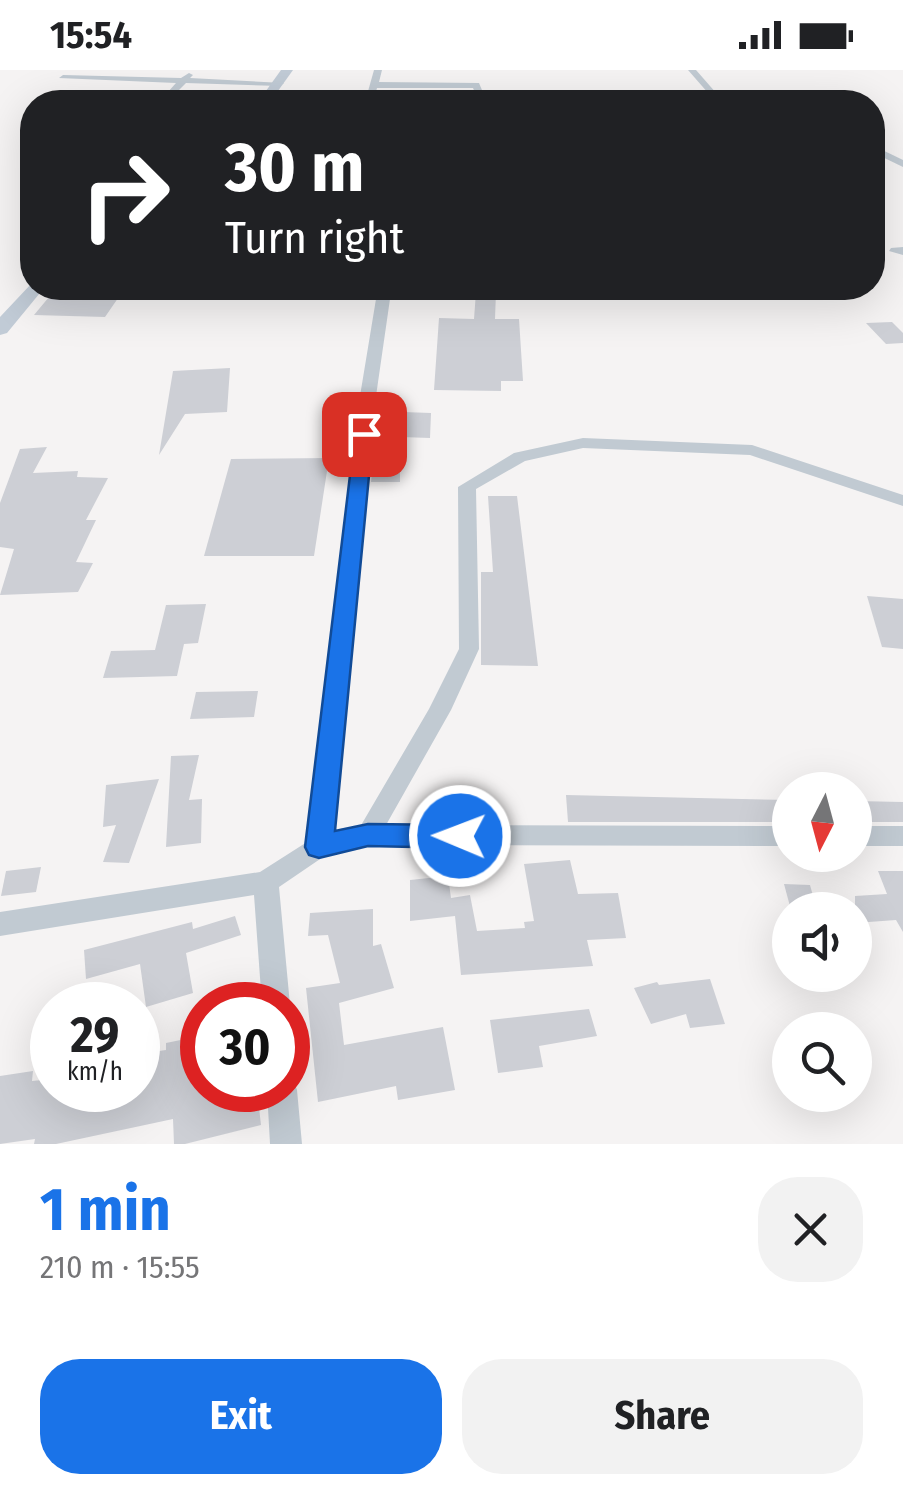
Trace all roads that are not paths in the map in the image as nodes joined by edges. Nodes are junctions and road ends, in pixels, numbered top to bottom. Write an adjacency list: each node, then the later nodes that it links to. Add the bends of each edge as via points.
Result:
1 (194, 70): 6 (street)
2 (378, 70): 7 (street)
3 (692, 70): 11 (street)
4 (283, 76): 6 (street)
5 (63, 78): 6 (street)
6 (184, 81): 8 (street)
7 (376, 85): 9 (street); 10 (street)
8 (175, 90)
9 (374, 90)
10 (478, 90)
11 (710, 90)
12 (25, 300): 14 (main road)
13 (384, 300): 22 (street)
14 (0, 329)
15 (903, 482): 16 (street)
16 (871, 488): 17 (street); 18 (street, via 752,450 583,444 520,457 467,487 469,649)
17 (903, 501)
18 (368, 835): 19 (street); 22 (street)
19 (772, 836)
20 (872, 836): 21 (street)
21 (903, 836)
22 (319, 847): 23 (street)
23 (266, 882): 24 (street); 25 (street)
24 (0, 924)
25 (274, 982)
26 (284, 1112): 27 (street)
27 (286, 1144)

